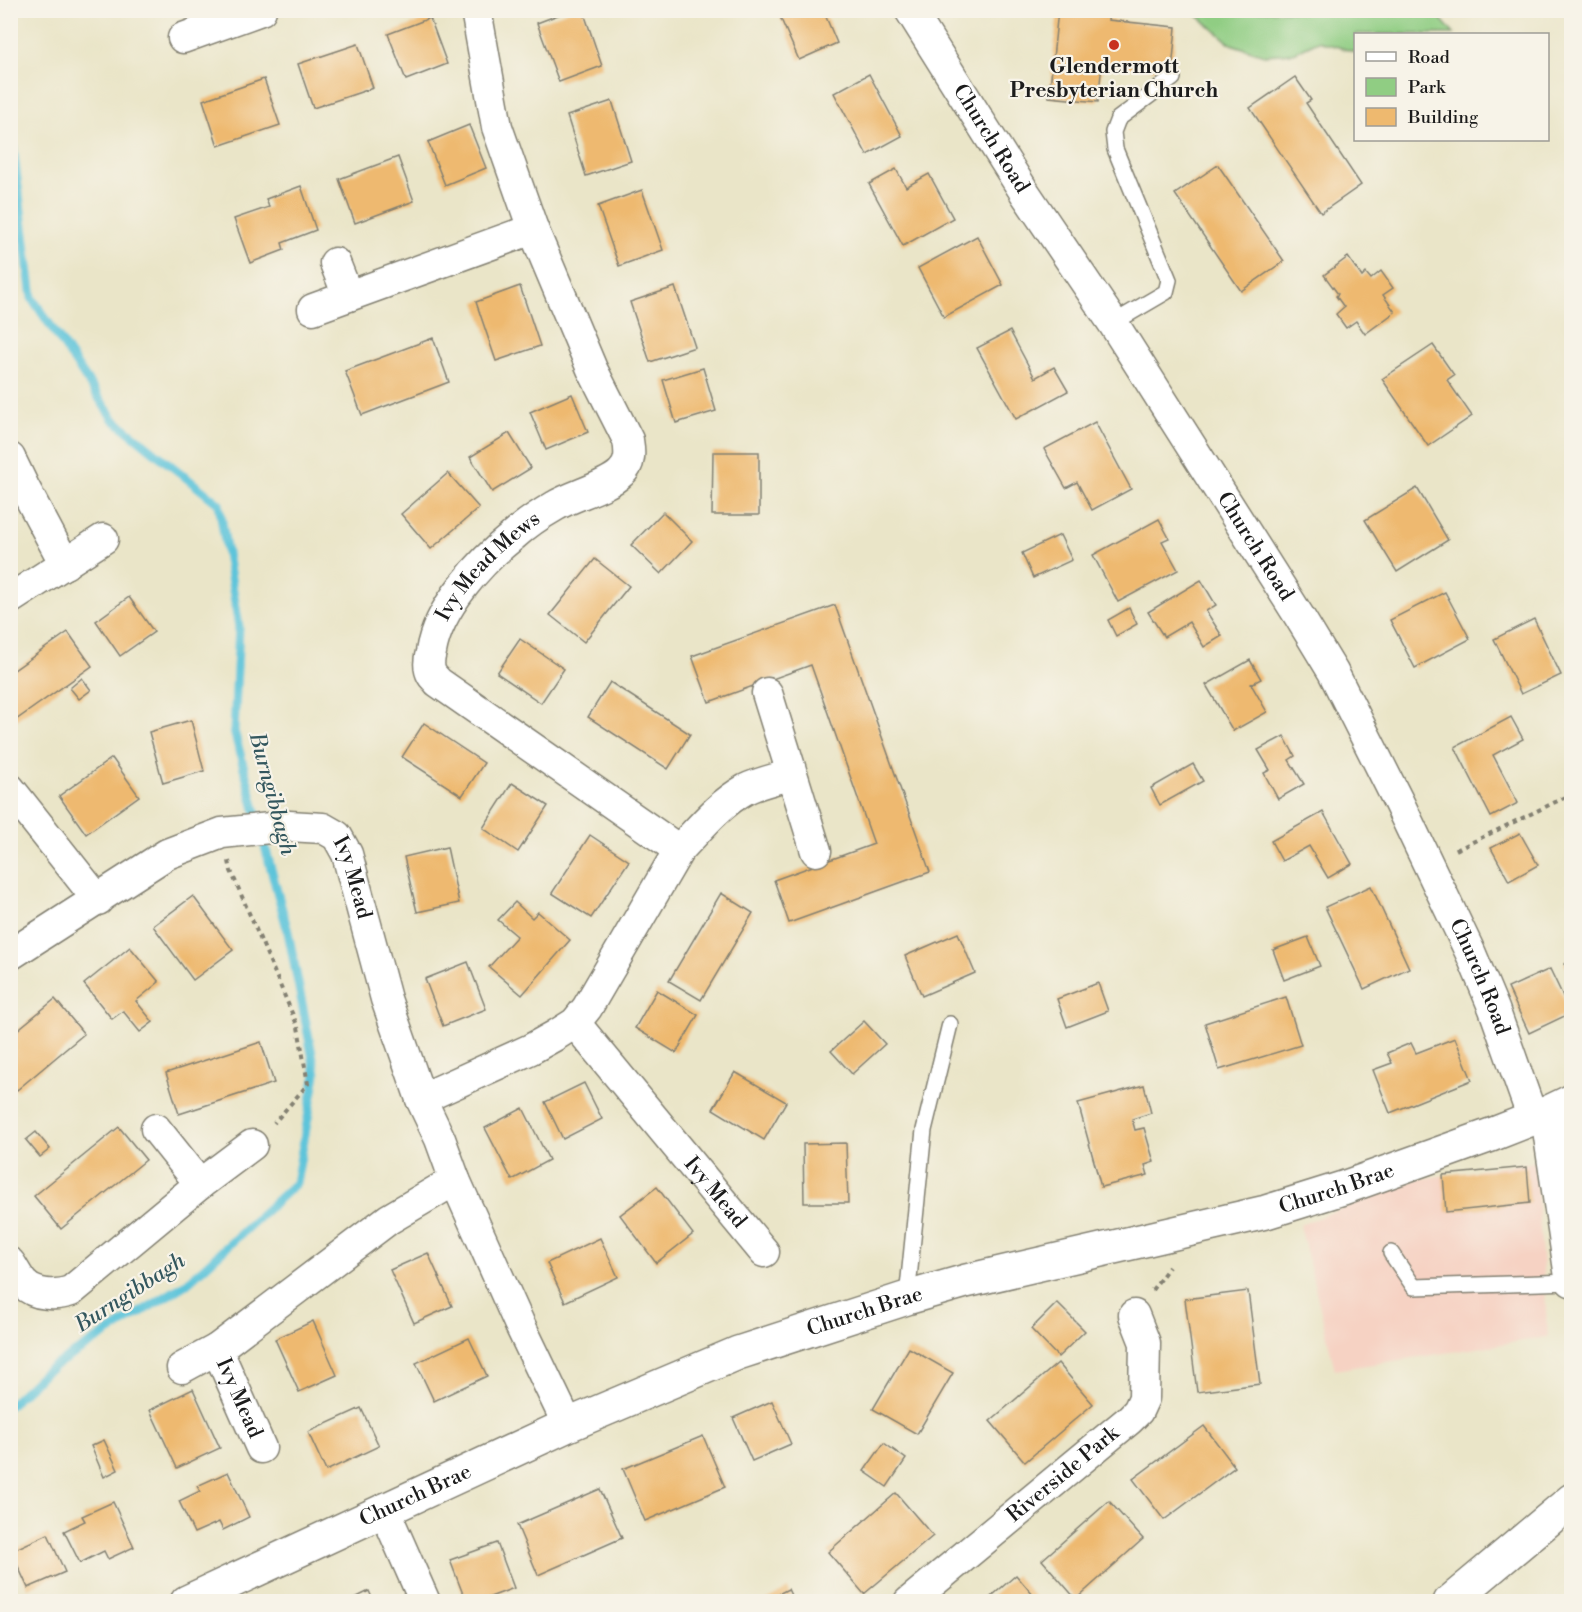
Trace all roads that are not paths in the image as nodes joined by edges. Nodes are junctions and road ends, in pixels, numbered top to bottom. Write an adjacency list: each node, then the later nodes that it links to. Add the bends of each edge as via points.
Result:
1 (261, 10): 4 (street)
2 (476, 10): 7 (street, Ivy Mead Mews, via 497,127)
3 (910, 10): 11 (street, Church Road, via 1025,193)
4 (227, 16): 5 (street)
5 (183, 38)
6 (1173, 78): 11 (lane, via 1118,119 1113,132 1115,149 1169,280 1166,292)
7 (533, 229): 9 (street); 19 (street, Ivy Mead Mews, via 630,452 620,474 556,505 514,535 478,568 448,606 433,639 431,674)
8 (334, 262): 9 (street)
9 (348, 296): 10 (street)
10 (313, 309)
11 (1113, 323): 26 (street, Church Road, via 1333,672 1429,863 1494,1009)
12 (10, 458): 14 (street)
13 (103, 539): 14 (street)
14 (65, 564): 15 (street)
15 (10, 599)
16 (767, 693): 17 (street)
17 (791, 774): 19 (street, via 748,788 732,798); 20 (street)
18 (10, 789): 21 (street)
19 (679, 850): 23 (street)
20 (816, 851)
21 (98, 900): 22 (street, Ivy Mead); 25 (street, Ivy Mead, via 167,854 222,833 289,826 323,828 338,836 347,855 386,999)
22 (10, 955)
23 (575, 1023): 25 (street, via 531,1049); 31 (street, Ivy Mead)
24 (950, 1024): 35 (lane, via 924,1130)
25 (421, 1099): 29 (street, Ivy Mead)
26 (1550, 1111): 34 (main road, Church Road); 35 (main road, Church Brae, via 1266,1212)
27 (156, 1129): 30 (street)
28 (252, 1145): 30 (street)
29 (455, 1180): 37 (street, Ivy Mead, via 389,1219); 39 (street, Ivy Mead)
30 (200, 1184): 33 (street, via 64,1294 33,1290)
31 (764, 1252)
32 (1391, 1253): 34 (lane, via 1414,1287)
33 (10, 1263)
34 (1572, 1281)
35 (907, 1298): 39 (main road, Church Brae, via 738,1353)
36 (1134, 1315): 45 (street, Riverside Park, via 1145,1342 1144,1398 1138,1411)
37 (217, 1349): 38 (street, Ivy Mead); 40 (street, Ivy Mead)
38 (182, 1368)
39 (568, 1425): 42 (main road, Church Brae)
40 (261, 1448)
41 (1572, 1500): 46 (main road)
42 (384, 1509): 43 (main road, Church Brae); 44 (street)
43 (187, 1602)
44 (424, 1602)
45 (909, 1602)
46 (1450, 1602)

